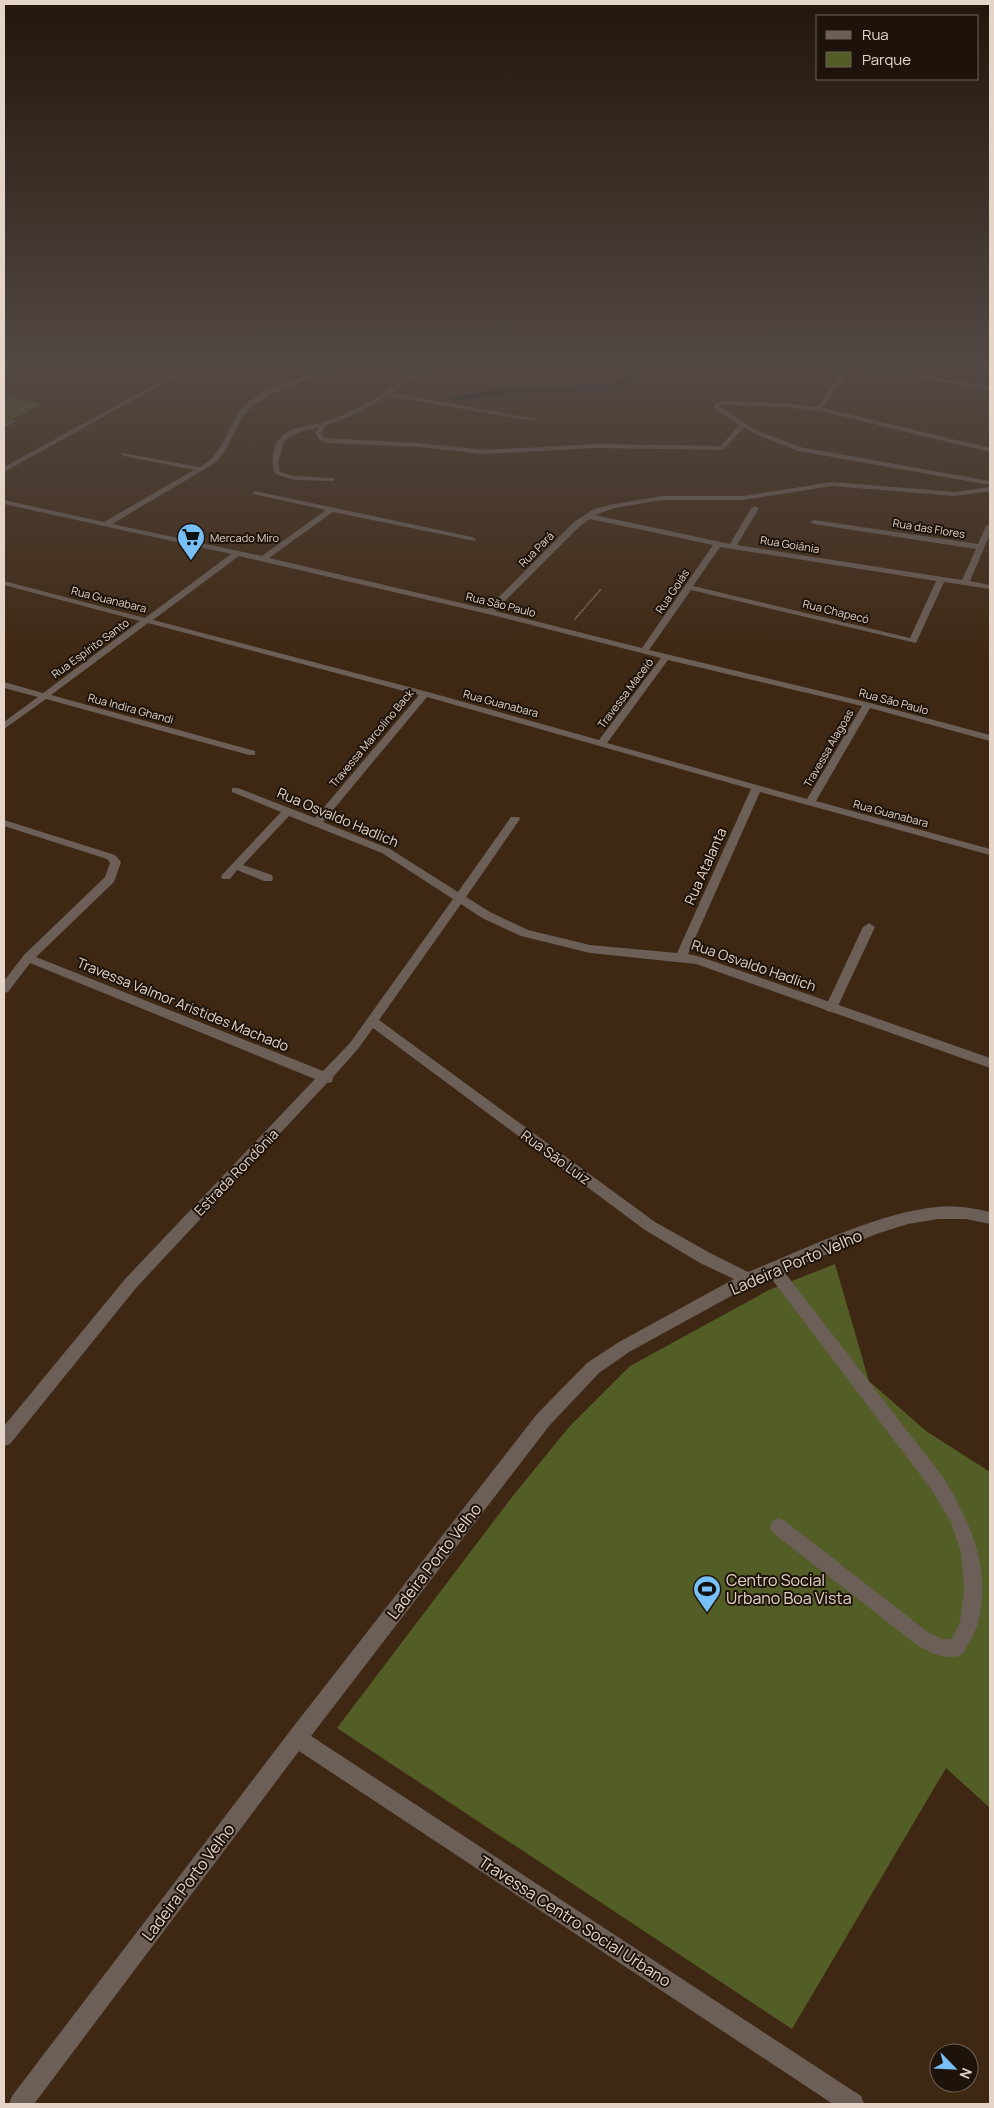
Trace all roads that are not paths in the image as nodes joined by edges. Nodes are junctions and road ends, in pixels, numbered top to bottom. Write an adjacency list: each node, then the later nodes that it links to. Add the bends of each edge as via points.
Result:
1 (182, 465): 5 (street)
2 (206, 465): 5 (street)
3 (276, 465): 6 (street, via 277,473 294,478)
4 (884, 465): 7 (street)
5 (200, 469): 15 (street)
6 (332, 480)
7 (990, 483)
8 (990, 490): 13 (street, Rua Pará, via 954,494 832,484 743,498 644,500)
9 (255, 493): 12 (street)
10 (4, 502): 15 (street, Rua São Paulo)
11 (755, 508): 19 (street)
12 (331, 510): 17 (street); 22 (street)
13 (588, 516): 18 (street, Rua Goiânia); 28 (street, Rua Pará)
14 (814, 522): 20 (street, Rua das Flores)
15 (106, 524): 21 (street, Rua São Paulo)
16 (990, 526): 20 (street)
17 (472, 539)
18 (718, 544): 19 (street, Rua Goiânia); 26 (street, Rua Goiás)
19 (732, 546): 23 (street, Rua Goiânia)
20 (981, 547): 25 (street)
21 (238, 553): 22 (street, Rua São Paulo); 29 (street, Rua Espírito Santo)
22 (263, 559): 28 (street, Rua São Paulo)
23 (940, 579): 25 (street, Rua Goiânia); 26 (street, Rua Chapecó, via 913,641)
24 (4, 583): 29 (street, Rua Guanabara)
25 (965, 583): 27 (street, Rua Goiânia)
26 (689, 587): 30 (street, Rua Goiás)
27 (990, 587)
28 (489, 612): 30 (street, Rua São Paulo)
29 (147, 620): 33 (street, Rua Guanabara); 34 (street, Rua Espírito Santo)
30 (644, 652): 31 (street, Rua São Paulo)
31 (666, 658): 35 (street, Rua São Paulo); 38 (street, Travessa Maceió)
32 (4, 685): 34 (street, Rua Indira Ghandi)
33 (425, 694): 38 (street, Rua Guanabara); 45 (street, Travessa Marcolino Back)
34 (44, 696): 36 (street, Rua Espírito Santo); 39 (street, Rua Indira Ghandi)
35 (867, 705): 37 (street, Rua São Paulo); 42 (street, Travessa Alagoas)
36 (4, 726)
37 (990, 738)
38 (602, 743): 40 (street, Rua Guanabara)
39 (252, 753)
40 (756, 787): 42 (street, Rua Guanabara); 53 (street, Rua Atalanta)
41 (235, 790): 43 (street, Rua Osvaldo Hadlich)
42 (810, 803): 47 (street, Rua Guanabara)
43 (288, 811): 45 (street, Rua Osvaldo Hadlich); 48 (street)
44 (515, 820): 51 (street, Estrada Rondônia)
45 (316, 822): 51 (street, Rua Osvaldo Hadlich, via 386,851)
46 (4, 823): 54 (street, via 110,857 116,862 110,878)
47 (990, 852)
48 (236, 866): 49 (street); 50 (street)
49 (226, 876)
50 (268, 878)
51 (460, 899): 53 (street, Rua Osvaldo Hadlich, via 504,924 556,942 619,953); 57 (street, Estrada Rondônia)
52 (869, 927): 56 (street)
53 (681, 957): 56 (street, Rua Osvaldo Hadlich)
54 (28, 958): 55 (street); 59 (street, Travessa Valmor Aristides Machado)
55 (4, 989)
56 (831, 1008): 58 (street, Rua Osvaldo Hadlich)
57 (372, 1022): 59 (street, Estrada Rondônia); 62 (street, Rua São Luiz, via 650,1226)
58 (990, 1063)
59 (326, 1078): 63 (street, Estrada Rondônia, via 131,1283)
60 (990, 1218): 61 (street, Ladeira Porto Velho, via 938,1213 908,1218 877,1227)
61 (774, 1269): 62 (street, Ladeira Porto Velho); 64 (street, via 937,1483 958,1518 970,1552 974,1588 969,1623 957,1648 941,1648 923,1639)
62 (748, 1279): 65 (street, Ladeira Porto Velho, via 624,1347 593,1368 569,1391 543,1420)
63 (4, 1438)
64 (779, 1527)
65 (297, 1738): 66 (street, Ladeira Porto Velho); 67 (street, Travessa Centro Social Urbano)
66 (20, 2104)
67 (853, 2104)

